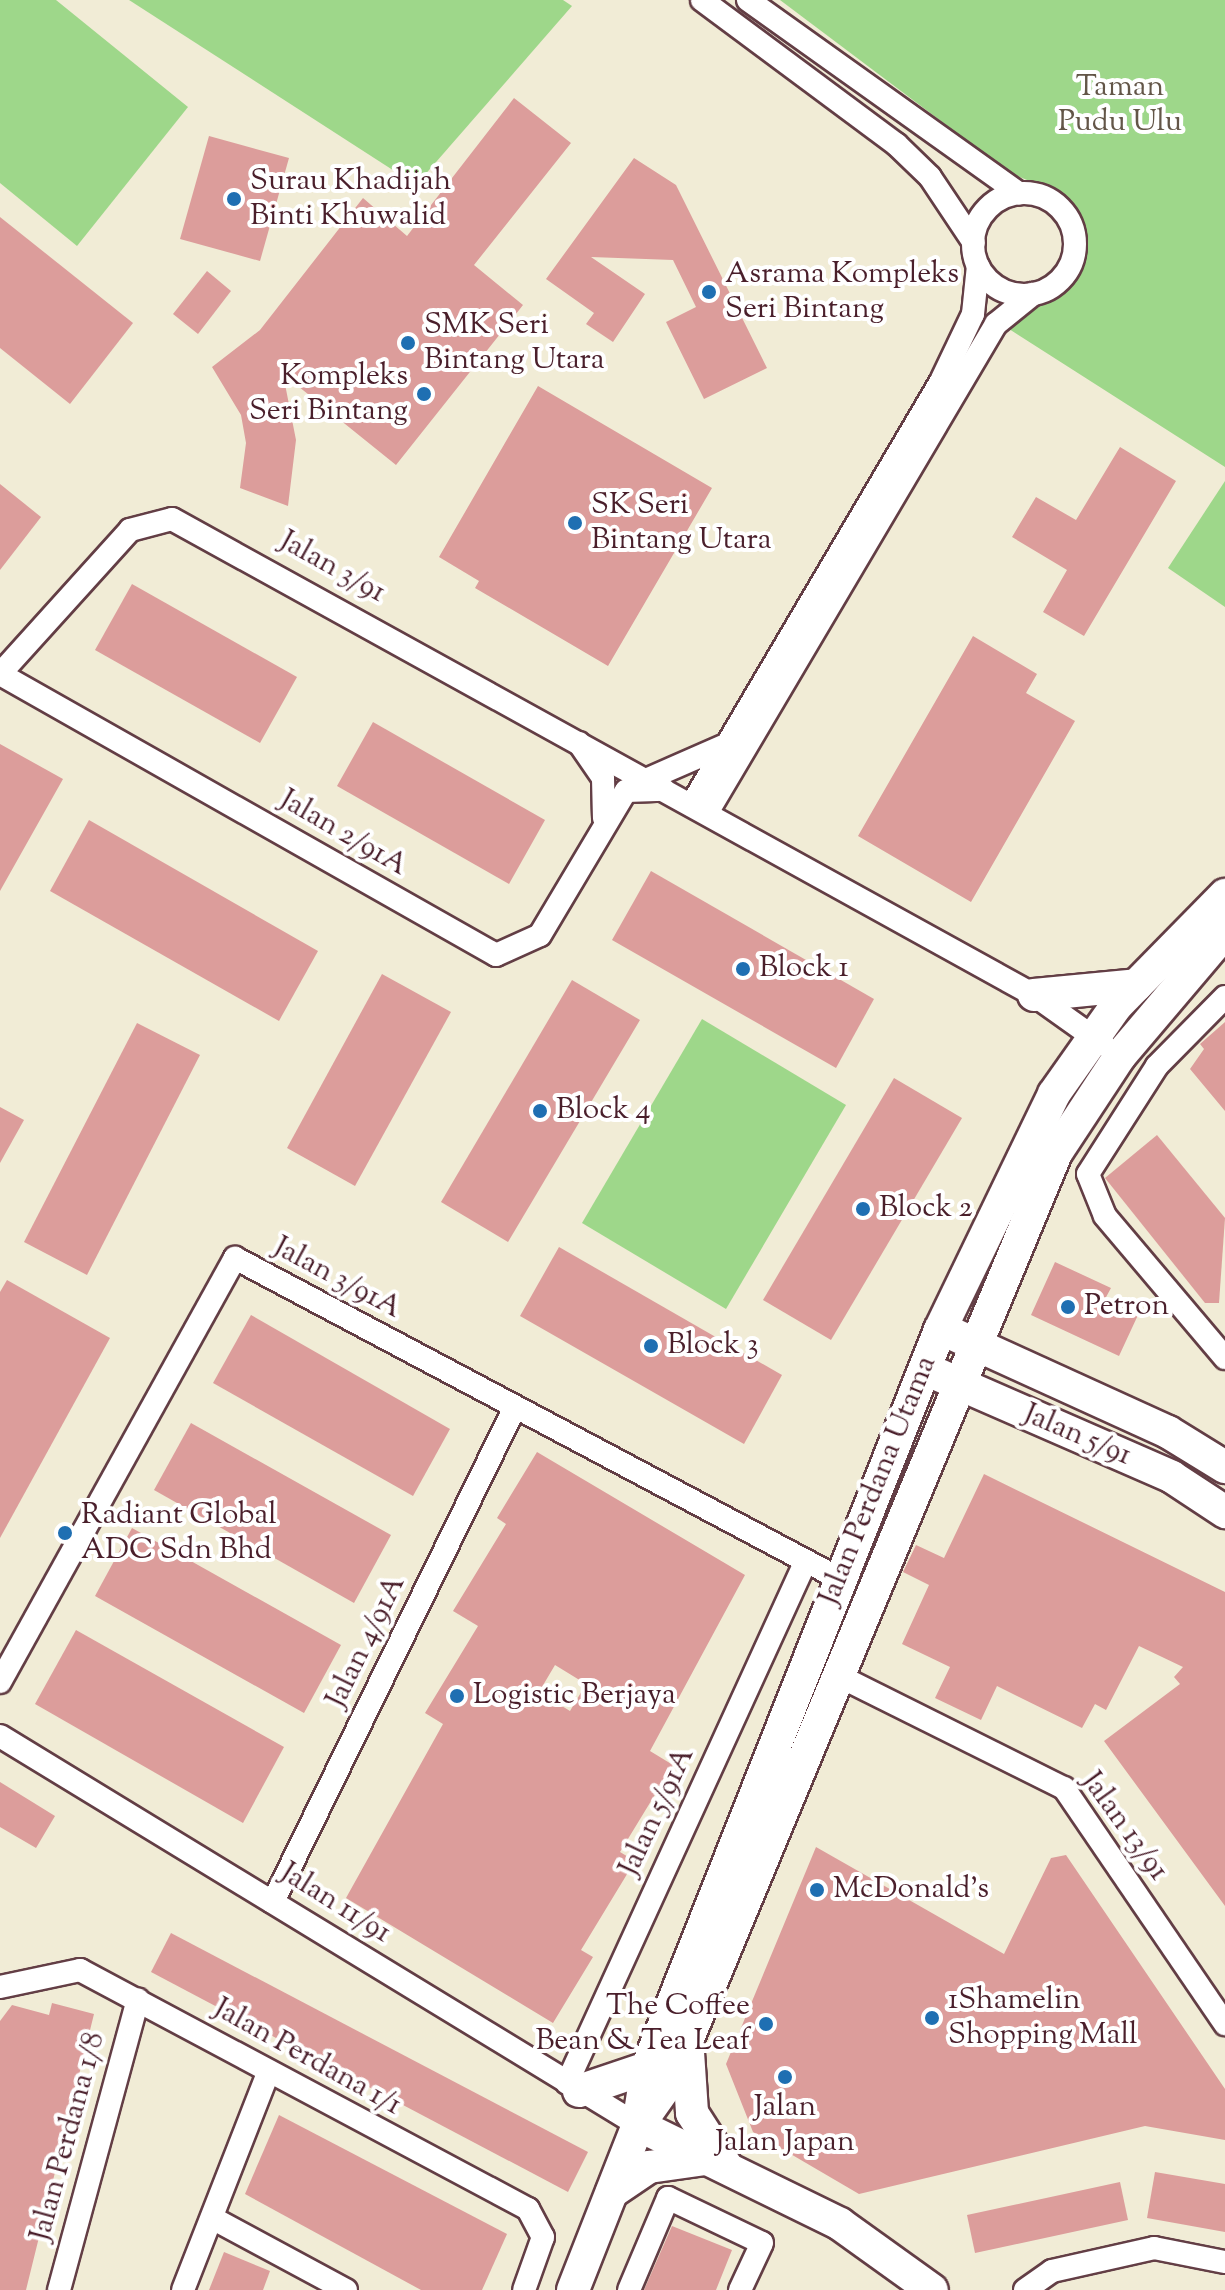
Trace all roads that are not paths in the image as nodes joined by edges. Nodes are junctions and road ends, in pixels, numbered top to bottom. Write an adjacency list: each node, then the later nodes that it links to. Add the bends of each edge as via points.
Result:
1 (702, 0): 4 (street, via 896,144 930,177)
2 (748, 0): 3 (street)
3 (1019, 193): 4 (street, via 990,206); 6 (street, via 1052,201 1073,228 1072,263 1050,289)
4 (974, 243): 5 (street)
5 (978, 266): 6 (street, via 1001,289); 9 (street, via 973,314 948,368)
6 (1033, 294): 9 (street, via 996,324)
7 (0, 674): 8 (street, Jalan 3/91, via 130,530 172,519); 13 (street, Jalan 2/91A, via 496,955 540,935)
8 (576, 739): 10 (street, Jalan 3/91); 13 (street, via 603,778)
9 (735, 748): 10 (street); 12 (street); 14 (street)
10 (648, 779): 11 (street, Jalan 3/91)
11 (669, 791): 12 (street, Jalan 3/91); 13 (street, Jalan 2/91A, via 626,791)
12 (700, 808): 14 (street, Jalan 3/91)
13 (604, 818)
14 (730, 826): 18 (street, Jalan 3/91)
15 (1225, 895): 17 (street, Jalan Perdana Utama)
16 (1225, 932): 21 (street, Jalan Perdana Utama)
17 (1137, 985): 18 (street); 20 (street, Jalan Perdana Utama)
18 (1034, 995): 20 (street, Jalan 3/91)
19 (1225, 997): 25 (street, via 1157,1066 1088,1174 1105,1216)
20 (1093, 1037): 21 (street, Jalan 3/91); 23 (street, Jalan Perdana Utama, via 1054,1094)
21 (1120, 1056): 22 (street, Jalan Perdana Utama, via 1056,1153)
22 (999, 1286): 24 (street, Jalan Perdana Utama); 26 (street)
23 (940, 1330): 24 (street, Jalan 5/91); 27 (street, Jalan Perdana Utama)
24 (974, 1342): 26 (street, Jalan 5/91); 28 (street, Jalan Perdana Utama)
25 (1225, 1358)
26 (1017, 1361): 32 (street, Jalan 5/91)
27 (925, 1368): 28 (street, Jalan 5/91); 36 (street, Jalan Perdana Utama)
28 (958, 1384): 29 (street, Jalan 5/91); 31 (street, Jalan Perdana Utama)
29 (1000, 1404): 31 (street, via 978,1404); 33 (street, Jalan 5/91, via 1172,1477)
30 (514, 1409): 35 (street, Jalan 3/91A); 38 (street, Jalan 3/91A, via 235,1258); 40 (street, Jalan 4/91A)
31 (943, 1423): 34 (street, Jalan Perdana Utama)
32 (1225, 1467)
33 (1225, 1512)
34 (895, 1540): 36 (street, via 863,1578); 37 (street, Jalan Perdana Utama)
35 (804, 1565): 36 (street, Jalan 3/91A); 47 (street, Jalan 5/91A)
36 (838, 1578): 45 (street, Jalan Perdana Utama)
37 (841, 1677): 43 (street, Jalan 13/91, via 1064,1788); 44 (street, Jalan Perdana Utama)
38 (0, 1682)
39 (0, 1736): 40 (street, Jalan 11/91)
40 (273, 1902): 47 (street, Jalan 11/91)
41 (0, 1987): 42 (street, Jalan Perdana 1/1, via 80,1970)
42 (138, 2000): 46 (street, Jalan Perdana 1/1); 53 (street, Jalan Perdana 1/8)
43 (1225, 2024)
44 (690, 2033): 48 (street, Jalan Perdana Utama, via 671,2079); 49 (street, via 692,2113)
45 (647, 2068): 47 (street); 48 (street, Jalan Perdana Utama)
46 (269, 2071): 51 (street); 56 (street, Jalan Perdana 1/1, via 540,2222 543,2237)
47 (573, 2087): 48 (street, Jalan 11/91)
48 (638, 2125): 49 (street); 50 (street, Jalan Perdana Utama)
49 (717, 2165): 50 (street, via 649,2167); 60 (street, via 840,2224)
50 (612, 2192): 57 (street, Jalan Perdana Utama)
51 (214, 2219): 54 (street); 55 (street)
52 (1225, 2262): 61 (street, via 1154,2248 1052,2271)
53 (59, 2290)
54 (183, 2290)
55 (346, 2290)
56 (524, 2290)
57 (573, 2290)
58 (629, 2290): 59 (street, via 668,2198 762,2243)
59 (740, 2290)
60 (932, 2290)
61 (1025, 2290)

